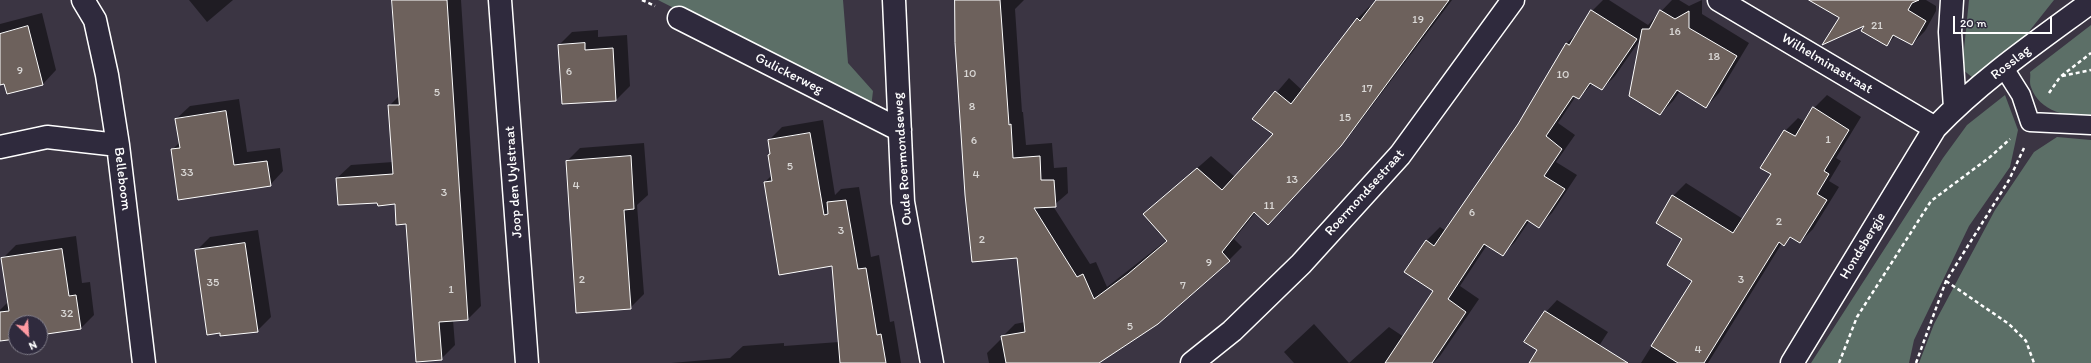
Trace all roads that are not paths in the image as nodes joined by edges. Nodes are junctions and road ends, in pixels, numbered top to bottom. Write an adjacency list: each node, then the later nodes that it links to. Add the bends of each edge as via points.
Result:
1 (83, 0): 14 (street, Belleboom, via 95,20 107,74)
2 (500, 0): 17 (street, Joop den Uylstraat)
3 (894, 0): 13 (street, Oude Roermondseweg)
4 (1513, 0): 19 (street, Roermondsestraat, via 1400,155 1301,264 1232,331)
5 (1719, 0): 12 (street, Wilhelminastraat)
6 (1952, 0): 10 (street, via 1950,32)
7 (2091, 2): 9 (street, Rosslag)
8 (679, 18): 13 (street, Gulickerweg)
9 (2004, 68): 10 (street, Rosslag); 11 (lane, via 2021,95 2030,122)
10 (1954, 108): 12 (street, Rosslag)
11 (2091, 125)
12 (1935, 128): 20 (street, Hondsbergje)
13 (900, 130): 18 (street, Oude Roermondseweg, via 904,202)
14 (118, 145): 15 (street, via 47,137); 16 (street, Belleboom)
15 (0, 147)
16 (144, 363)
17 (527, 363)
18 (932, 363)
19 (1192, 363)
20 (1792, 363)

